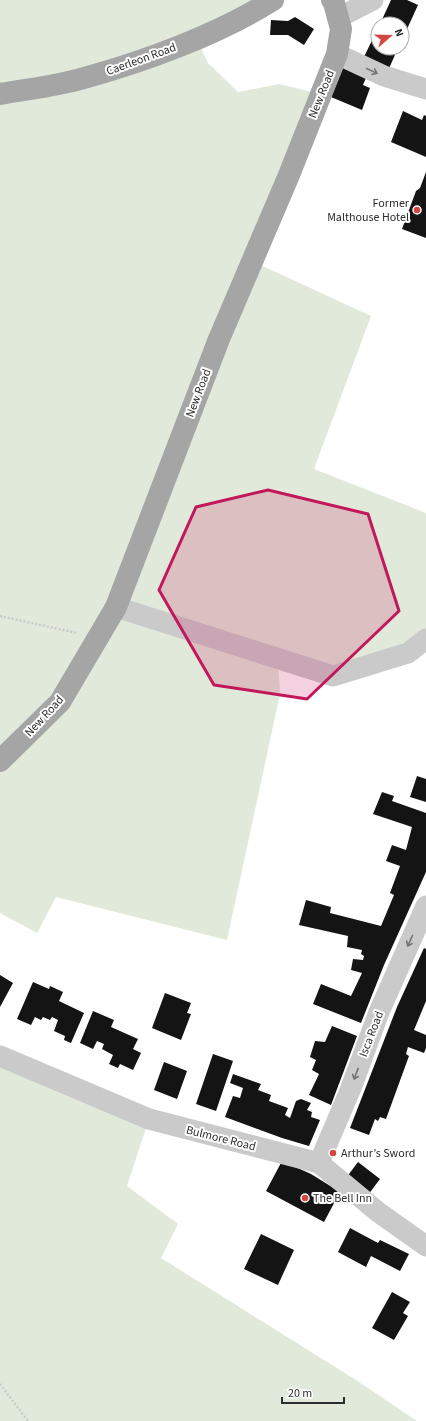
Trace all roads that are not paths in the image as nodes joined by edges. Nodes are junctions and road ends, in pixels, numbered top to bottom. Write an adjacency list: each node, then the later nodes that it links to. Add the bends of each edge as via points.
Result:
1 (273, 0): 6 (main road, Caerleon Road, via 249,15 154,56 83,79)
2 (373, 0): 3 (street)
3 (335, 9): 4 (main road, New Road, via 341,29)
4 (337, 54): 5 (street, one-way to 5, via 384,76); 7 (main road, New Road, via 219,339)
5 (426, 89)
6 (0, 94)
7 (116, 607): 8 (street, via 333,676 408,653); 9 (main road, New Road, via 60,702)
8 (426, 639)
9 (0, 761)
10 (426, 906): 12 (street, Isca Road, one-way to 12, via 379,1012 351,1088)
11 (0, 1056): 12 (street, Bulmore Road, via 149,1119)
12 (319, 1163): 13 (street, Bulmore Road, via 378,1212)
13 (426, 1246)

